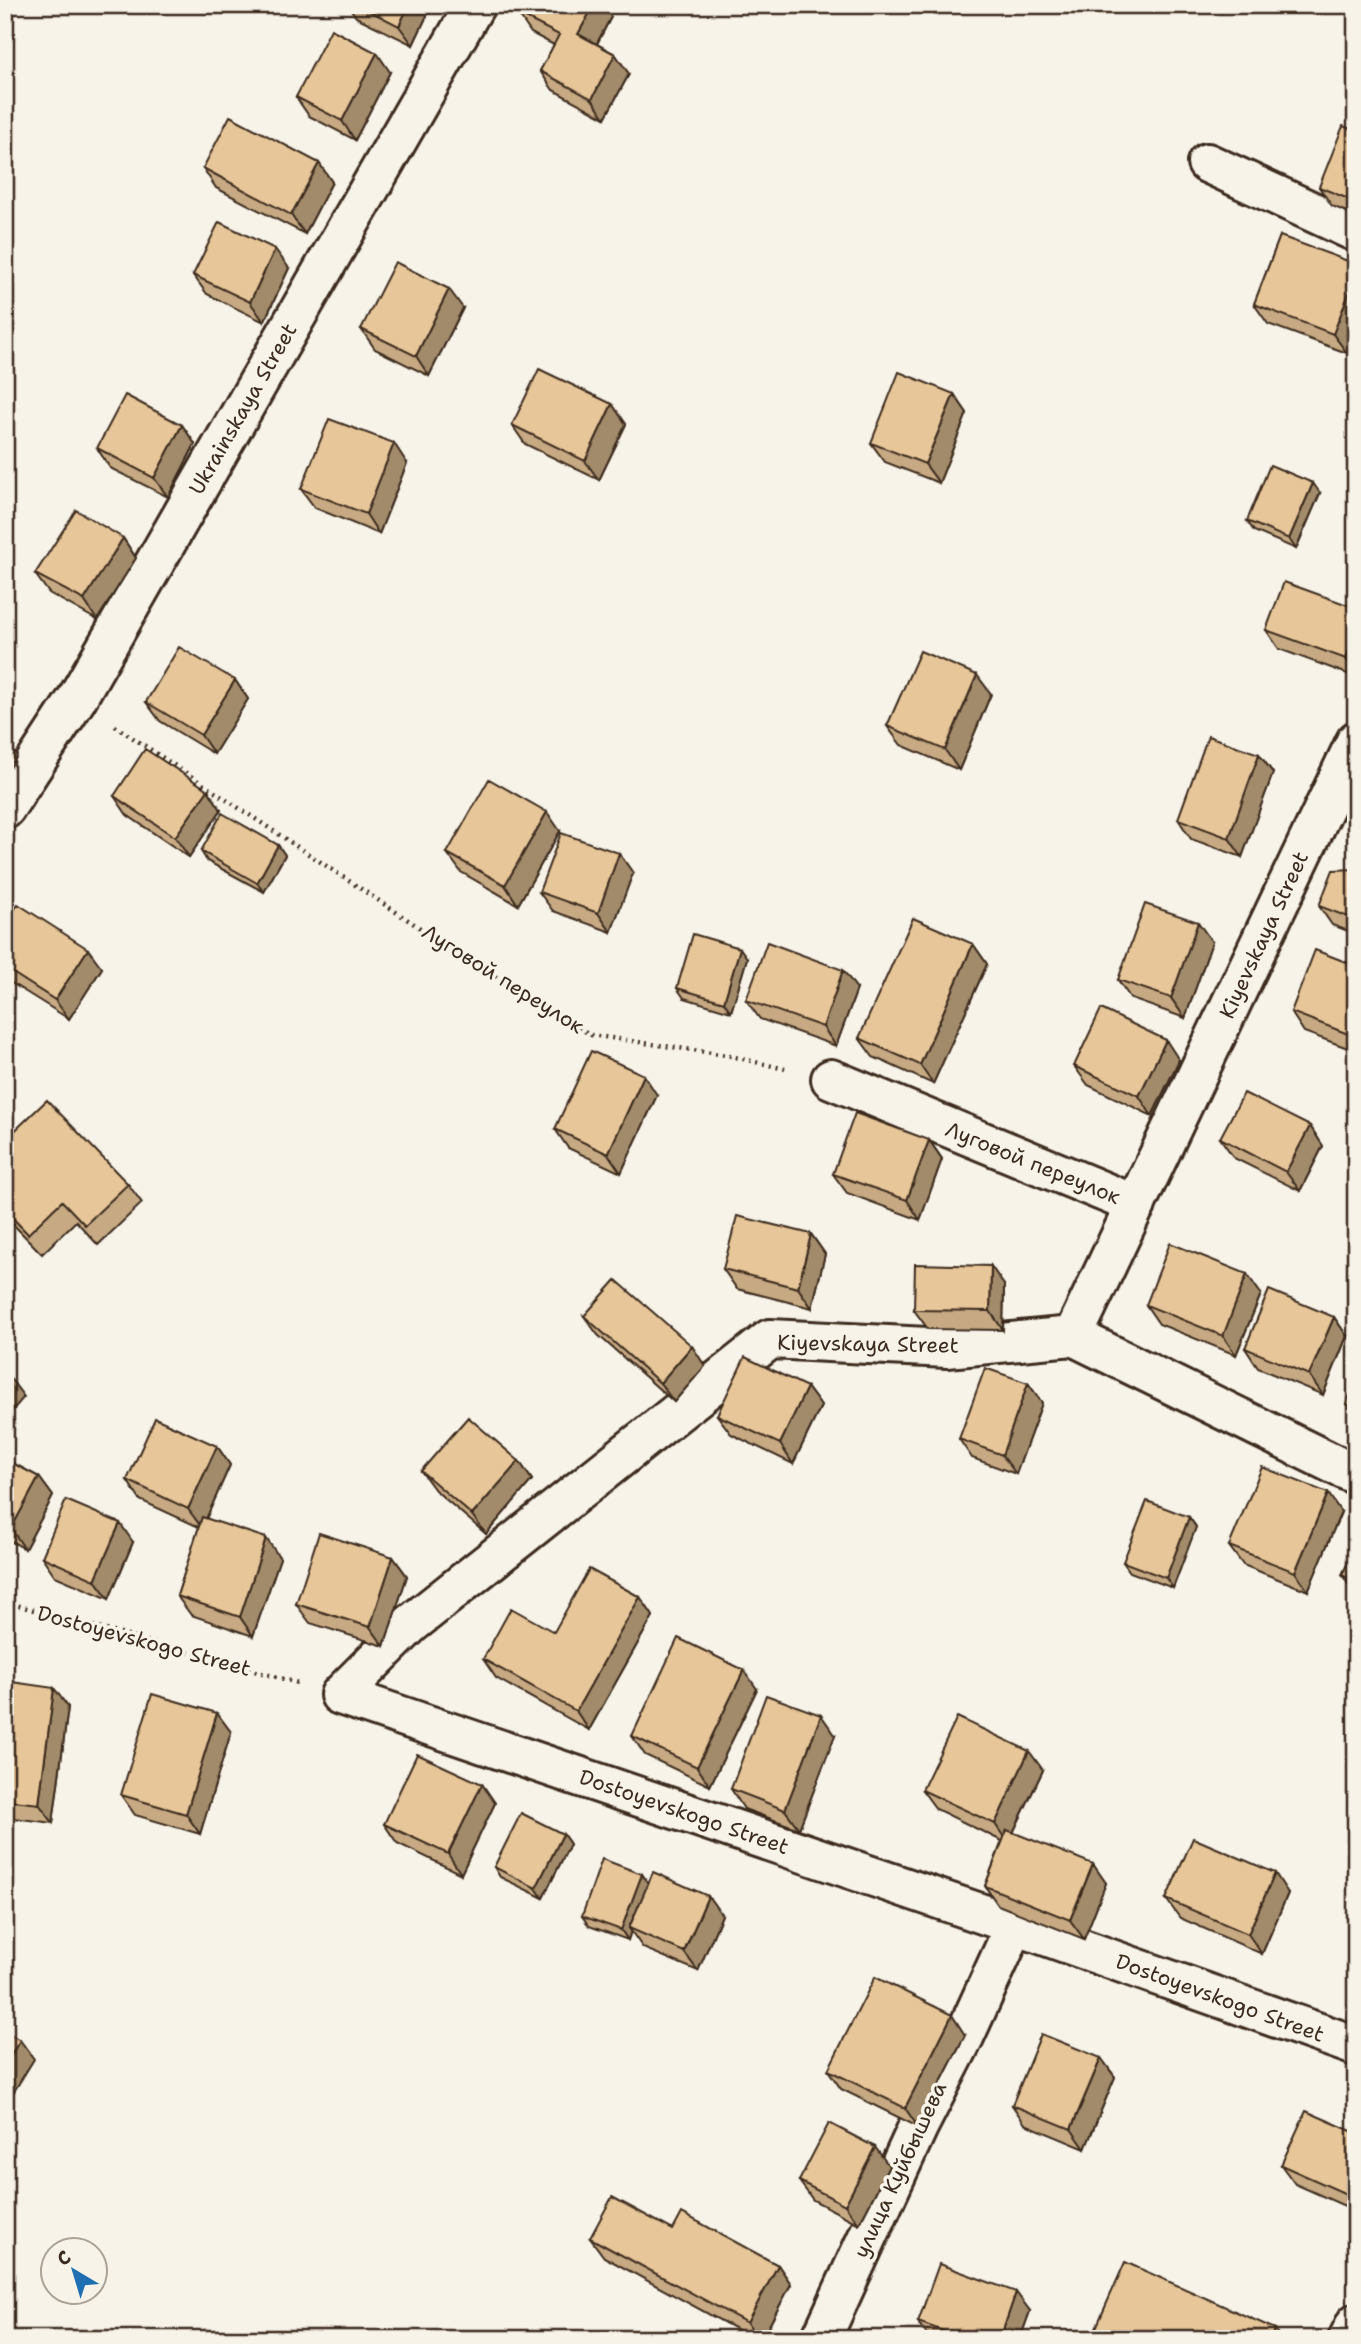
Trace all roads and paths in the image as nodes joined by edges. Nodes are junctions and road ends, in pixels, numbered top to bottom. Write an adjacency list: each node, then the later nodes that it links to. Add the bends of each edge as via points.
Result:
1 (475, 5): 4 (street, Ukrainskaya Street)
2 (1207, 163): 3 (street)
3 (1356, 232)
4 (76, 700): 6 (street, Ukrainskaya Street); 7 (path, Луговой переулок, via 473,963 590,1035 726,1055)
5 (1356, 741): 8 (street, Kiyevskaya Street)
6 (5, 809)
7 (831, 1079): 8 (street, Луговой переулок)
8 (1136, 1205): 9 (street, Kiyevskaya Street)
9 (1073, 1336): 10 (street); 12 (street, Kiyevskaya Street, via 947,1348 770,1339 411,1624)
10 (1356, 1475)
11 (5, 1602): 12 (path, Dostoyevskogo Street)
12 (340, 1695): 13 (street, Dostoyevskogo Street)
13 (1015, 1925): 14 (street, Dostoyevskogo Street); 16 (street, улица Куйбышева)
14 (1356, 2046)
15 (1356, 2323): 17 (street)
16 (821, 2339)
17 (1348, 2339)

